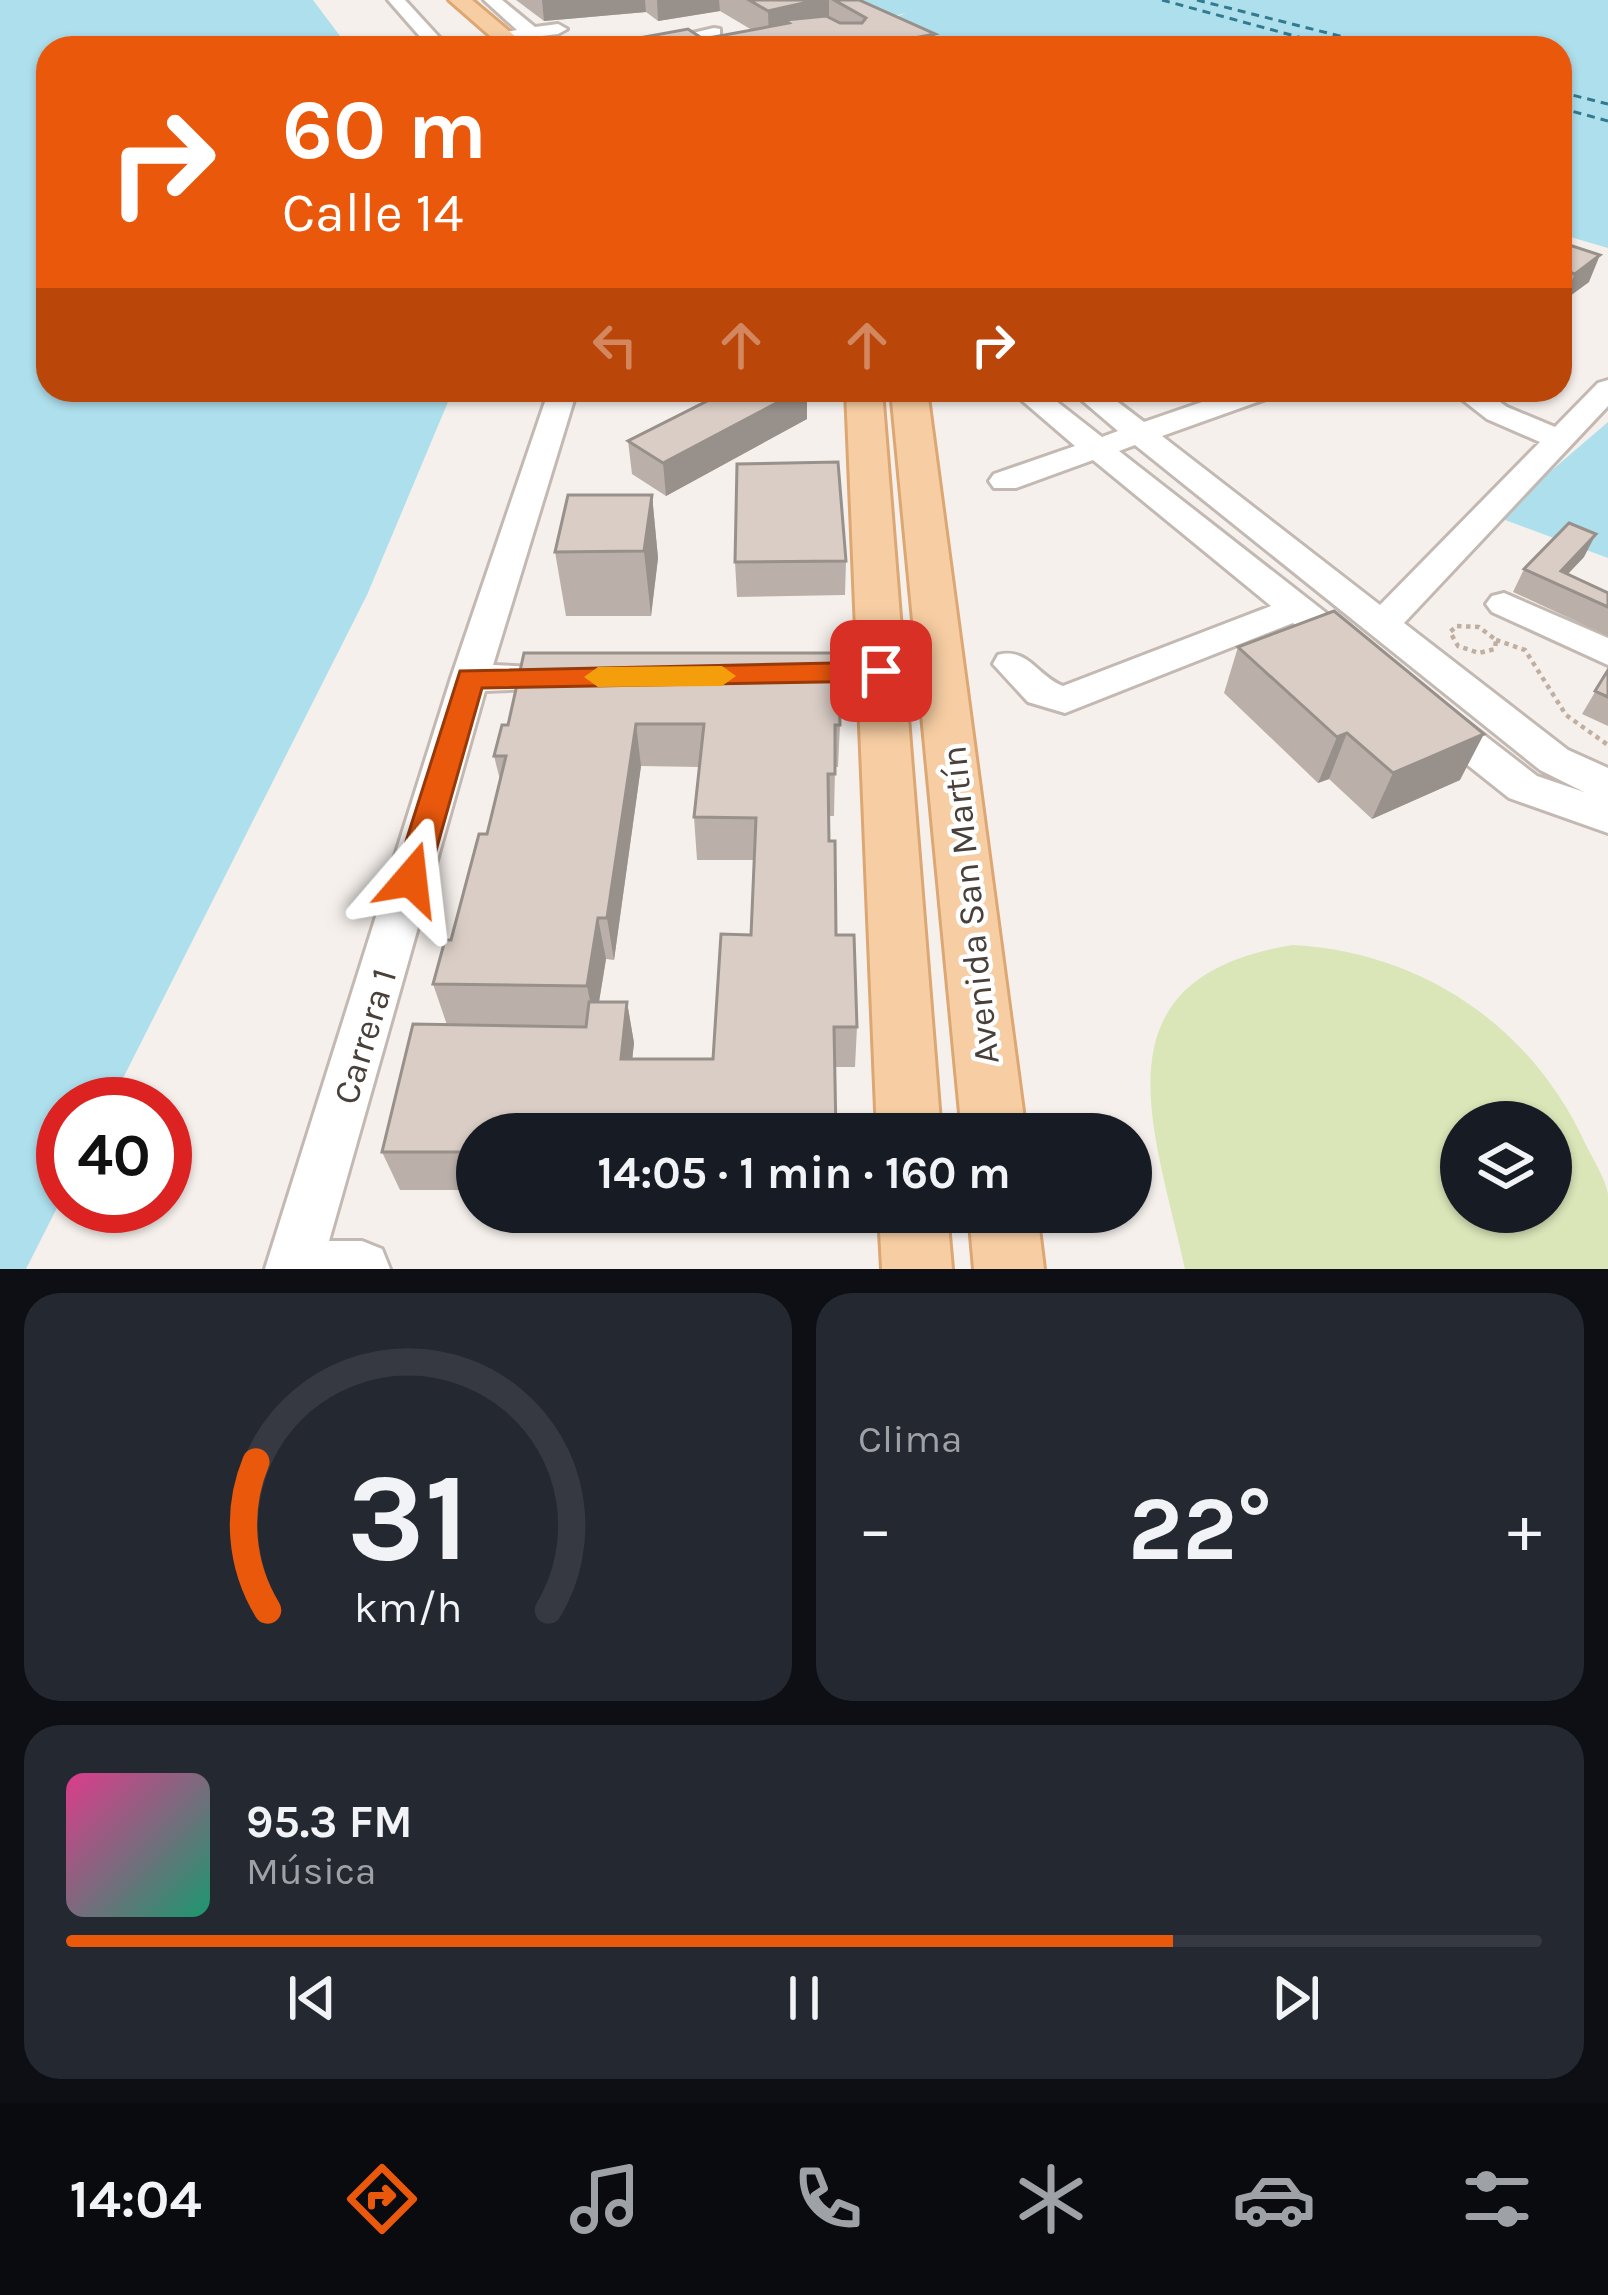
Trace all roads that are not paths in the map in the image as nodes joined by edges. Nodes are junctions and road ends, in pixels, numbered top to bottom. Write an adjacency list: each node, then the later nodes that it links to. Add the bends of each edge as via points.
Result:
1 (397, 0): 6 (street)
2 (438, 0): 7 (main road)
3 (459, 0): 8 (main road)
4 (492, 0): 9 (street)
5 (557, 29): 10 (street)
6 (429, 36)
7 (502, 36)
8 (505, 36)
9 (510, 36)
10 (533, 36)
11 (1608, 388): 20 (street)
12 (559, 402): 34 (street, Carrera 1)
13 (865, 402): 31 (main road, Avenida San Martín)
14 (910, 402): 41 (main road, Avenida San Martín)
15 (1038, 402): 21 (street)
16 (1098, 402): 19 (street)
17 (1225, 402): 19 (street)
18 (1481, 402): 20 (street)
19 (1137, 435): 21 (street); 23 (street)
20 (1559, 440): 25 (street)
21 (1094, 450): 22 (street); 24 (street)
22 (1005, 482)
23 (1306, 566): 24 (street); 25 (street)
24 (1264, 583): 26 (street)
25 (1370, 616): 26 (street); 36 (street, via 1554,760)
26 (1307, 617): 29 (street, via 1065,700 1036,691); 30 (street)
27 (1500, 622): 28 (street)
28 (1608, 653)
29 (1011, 664)
30 (1373, 669)
31 (881, 671): 32 (street); 40 (main road, Avenida San Martín)
32 (747, 676)
33 (608, 677): 34 (street)
34 (470, 678): 44 (street, Carrera 1)
35 (1411, 699): 37 (street, via 1523,787)
36 (1608, 786)
37 (1564, 802): 38 (street); 39 (street)
38 (1608, 817)
39 (1608, 838)
40 (908, 1113)
41 (992, 1113)
42 (915, 1233): 46 (main road)
43 (1005, 1233): 47 (main road)
44 (293, 1269): 45 (street)
45 (362, 1269)
46 (917, 1269)
47 (1009, 1269)

